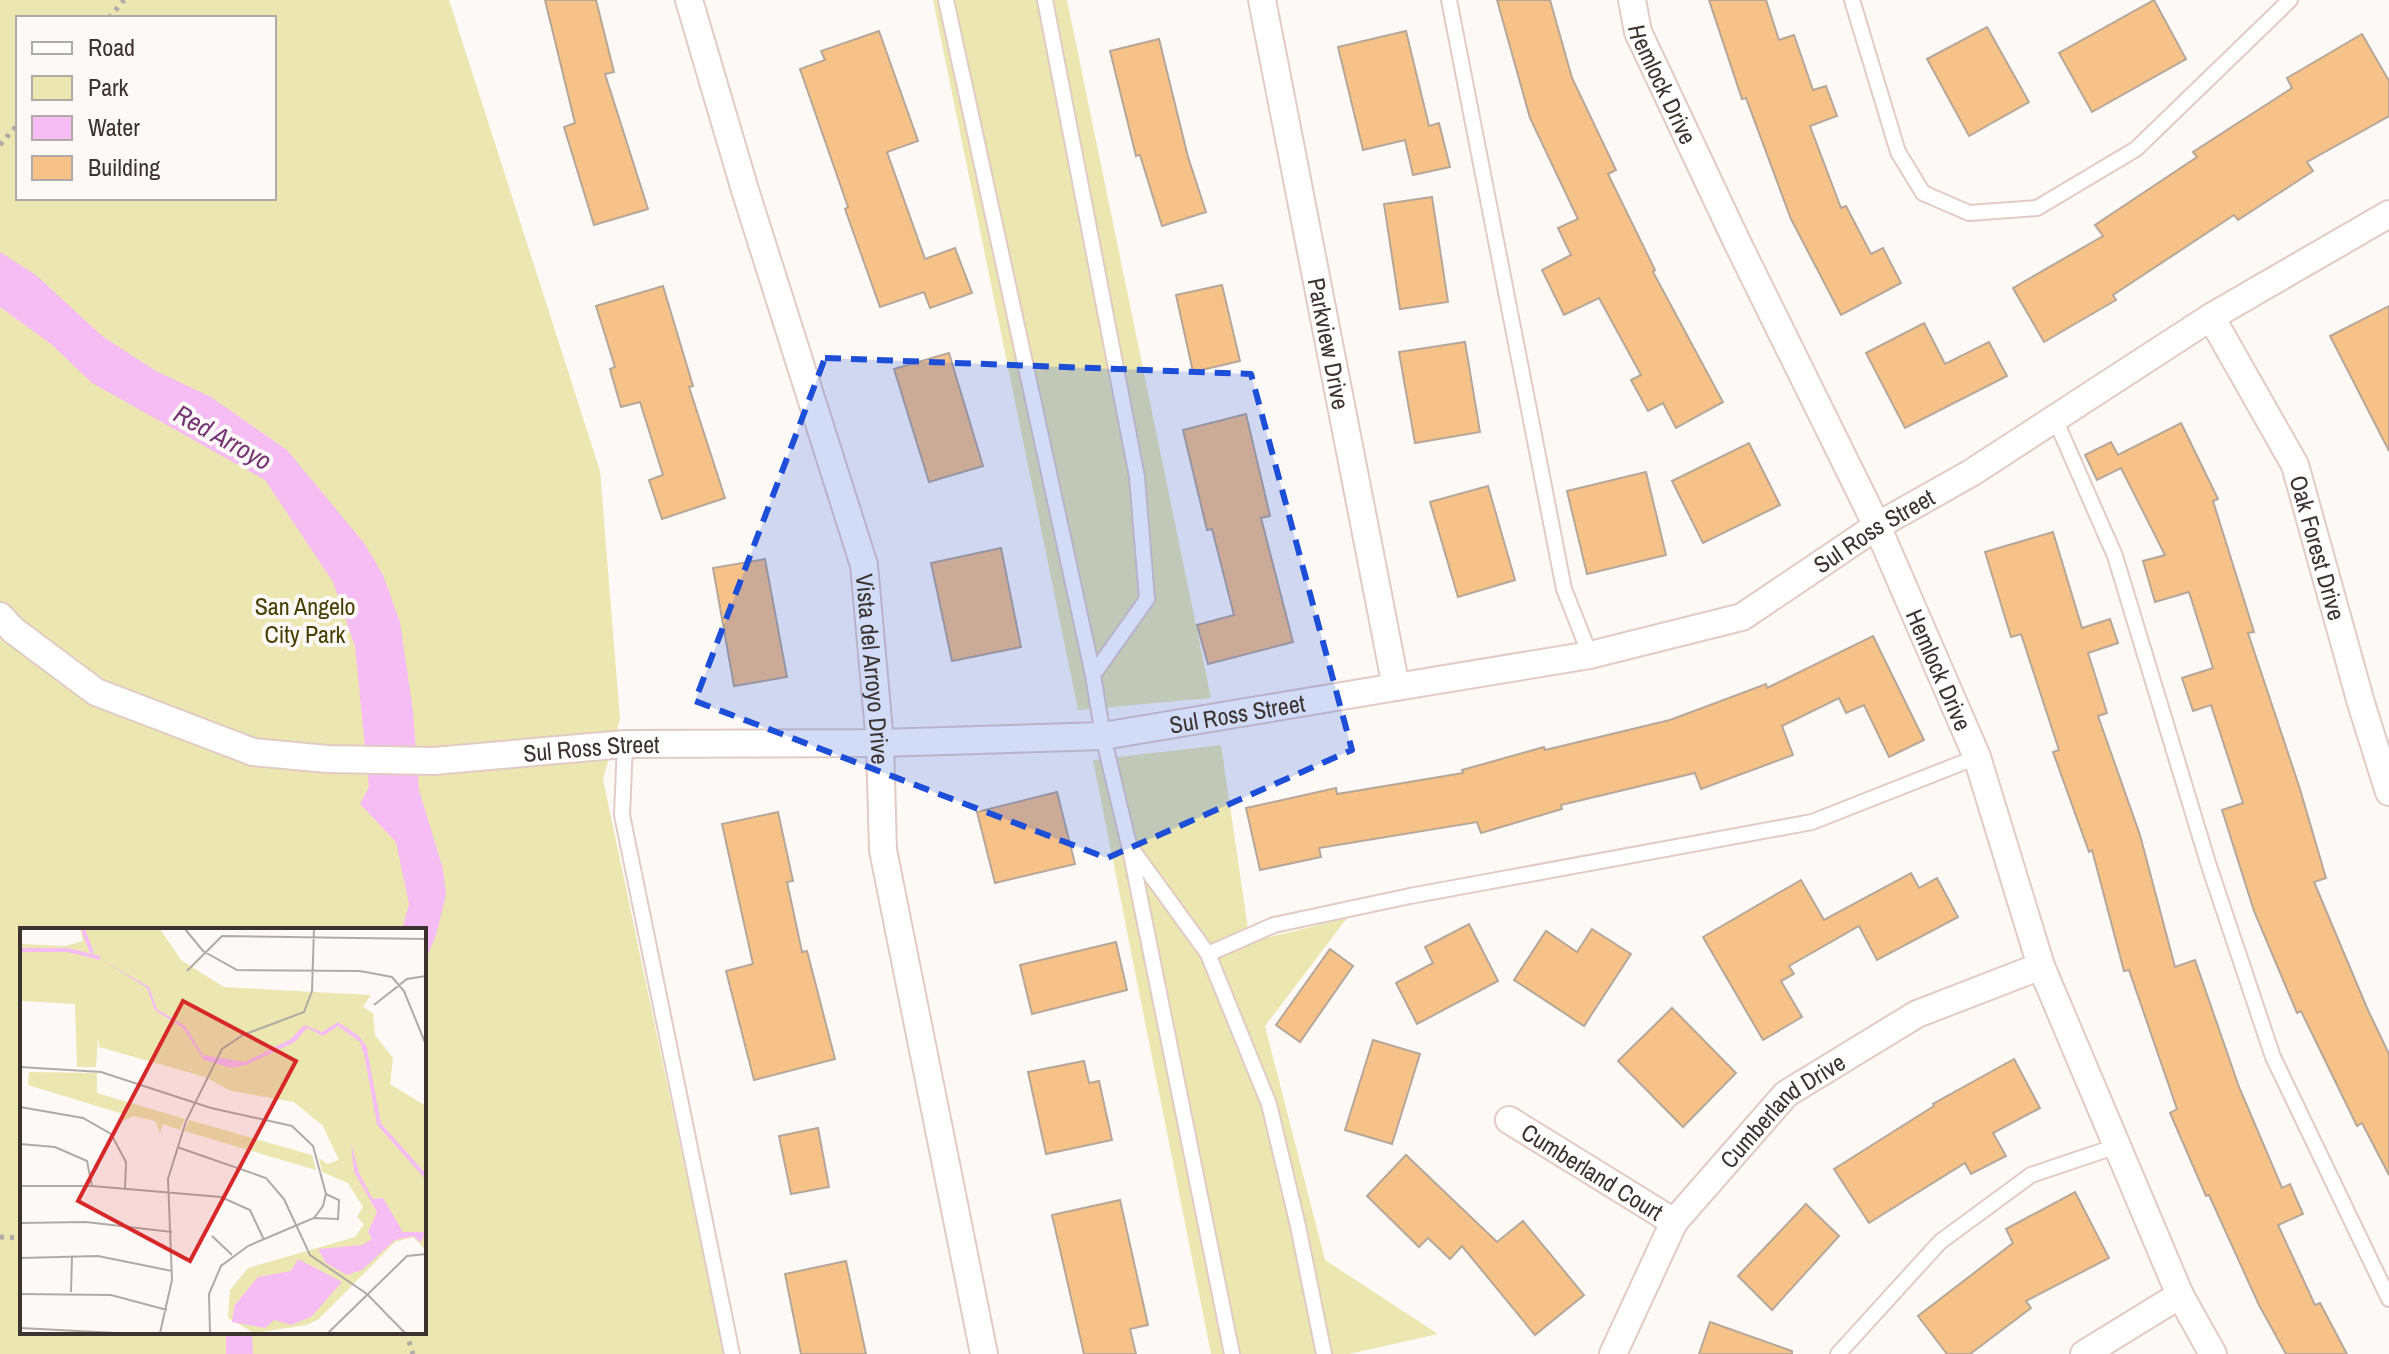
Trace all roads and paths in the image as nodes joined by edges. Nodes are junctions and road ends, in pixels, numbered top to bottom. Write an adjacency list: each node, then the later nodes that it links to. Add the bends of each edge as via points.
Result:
1 (124, 0): 10 (path)
2 (689, 0): 22 (street, Vista del Arroyo Drive, via 864,565)
3 (946, 0): 19 (lane)
4 (1045, 0): 19 (lane, via 1137,477 1147,599)
5 (1262, 0): 20 (street, Parkview Drive)
6 (1449, 0): 18 (lane, via 1564,589)
7 (1632, 0): 16 (street, Hemlock Drive, via 1638,32)
8 (1852, 0): 9 (lane, via 1898,152 1923,193 1969,213 2037,208 2136,149)
9 (2290, 0)
10 (111, 16)
11 (16, 126): 12 (path)
12 (0, 145)
13 (2389, 214): 14 (street, Sul Ross Street)
14 (2211, 317): 15 (street, Sul Ross Street); 25 (street, Oak Forest Drive, via 2295,465)
15 (2055, 419): 16 (street, Sul Ross Street); 35 (lane, via 2115,556 2273,1057)
16 (1877, 526): 18 (street, Sul Ross Street, via 1742,617); 24 (street, Hemlock Drive)
17 (0, 616): 23 (street, Sul Ross Street, via 96,692 253,752 434,761)
18 (1590, 655): 20 (street, Sul Ross Street)
19 (1093, 675): 21 (lane)
20 (1396, 687): 21 (street, Sul Ross Street)
21 (1103, 736): 22 (street, Sul Ross Street); 26 (lane)
22 (880, 743): 23 (street, Sul Ross Street); 39 (street, Vista del Arroyo Drive, via 883,850)
23 (625, 744): 38 (lane, via 622,815)
24 (1977, 757): 27 (lane, via 1812,822 1274,925); 28 (street, Hemlock Drive)
25 (2389, 792)
26 (1129, 845): 27 (lane); 40 (lane)
27 (1208, 954): 41 (lane, via 1269,1104)
28 (2041, 966): 30 (street, Hemlock Drive); 31 (street, Cumberland Drive, via 1917,1014 1786,1094)
29 (1509, 1120): 31 (street, Cumberland Court)
30 (2117, 1146): 34 (street, Hemlock Drive); 43 (lane, via 2031,1175 1940,1242)
31 (1674, 1222): 42 (street, Cumberland Drive)
32 (0, 1237): 33 (path)
33 (20, 1238)
34 (2180, 1295): 44 (street); 45 (street, Hemlock Drive)
35 (2389, 1299)
36 (407, 1334): 37 (path)
37 (413, 1354)
38 (732, 1354)
39 (984, 1354)
40 (1232, 1354)
41 (1324, 1354)
42 (1613, 1354)
43 (1838, 1354)
44 (2084, 1354)
45 (2213, 1354)

